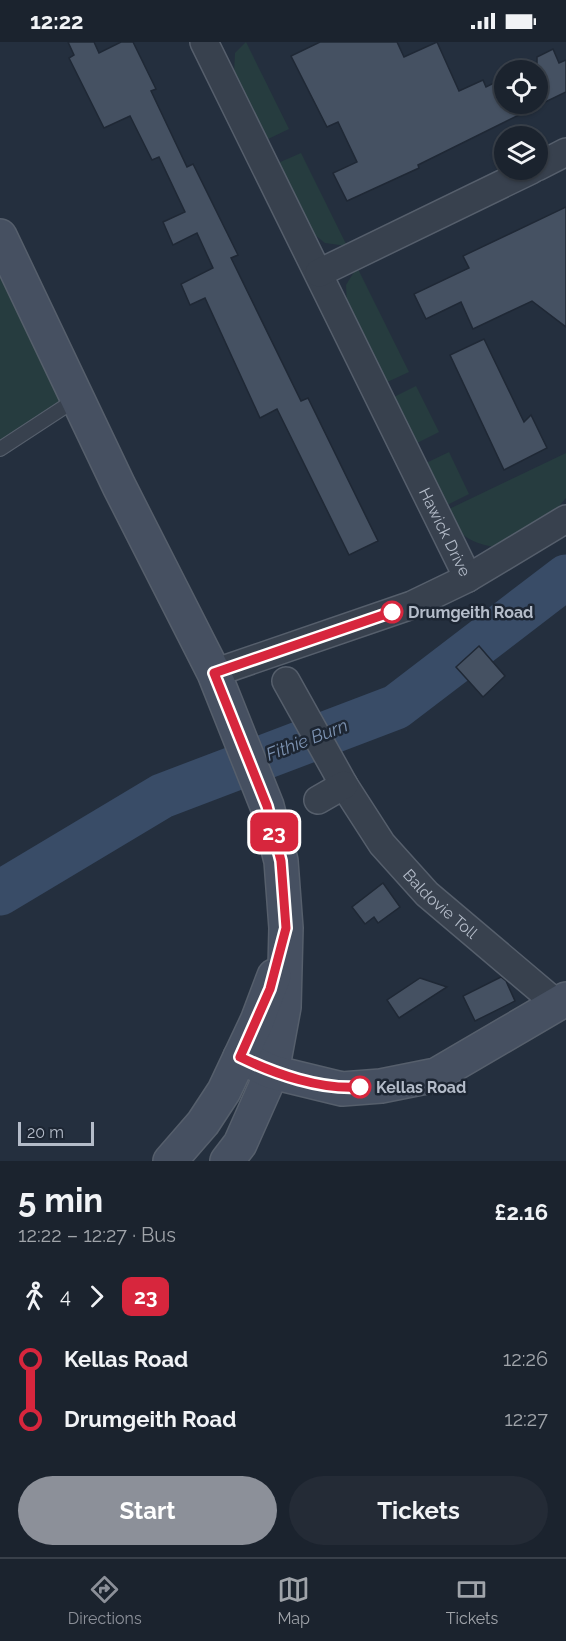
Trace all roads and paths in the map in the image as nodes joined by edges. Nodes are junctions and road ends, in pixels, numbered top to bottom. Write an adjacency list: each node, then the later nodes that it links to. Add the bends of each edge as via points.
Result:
1 (211, 44): 6 (street, Hawick Drive)
2 (566, 152): 3 (street)
3 (548, 161)
4 (510, 180): 6 (street)
5 (0, 236): 7 (main road)
6 (319, 273): 10 (street, Hawick Drive)
7 (78, 398): 8 (lane); 11 (main road)
8 (0, 449)
9 (566, 519): 10 (street)
10 (468, 578): 11 (street, Hawick Drive, via 412,605)
11 (214, 673): 15 (main road, via 267,806 281,861)
12 (292, 690): 13 (street, Baldovie Toll)
13 (344, 785): 14 (street); 16 (street, Baldovie Toll, via 382,844 427,894)
14 (318, 800)
15 (286, 928): 17 (main road, via 270,989); 18 (main road, via 284,1007)
16 (563, 1004): 18 (main road, via 436,1075 342,1089)
17 (240, 1057): 18 (main road); 19 (main road, via 203,1123)
18 (272, 1072): 20 (main road, via 240,1144)
19 (170, 1161)
20 (227, 1161)

